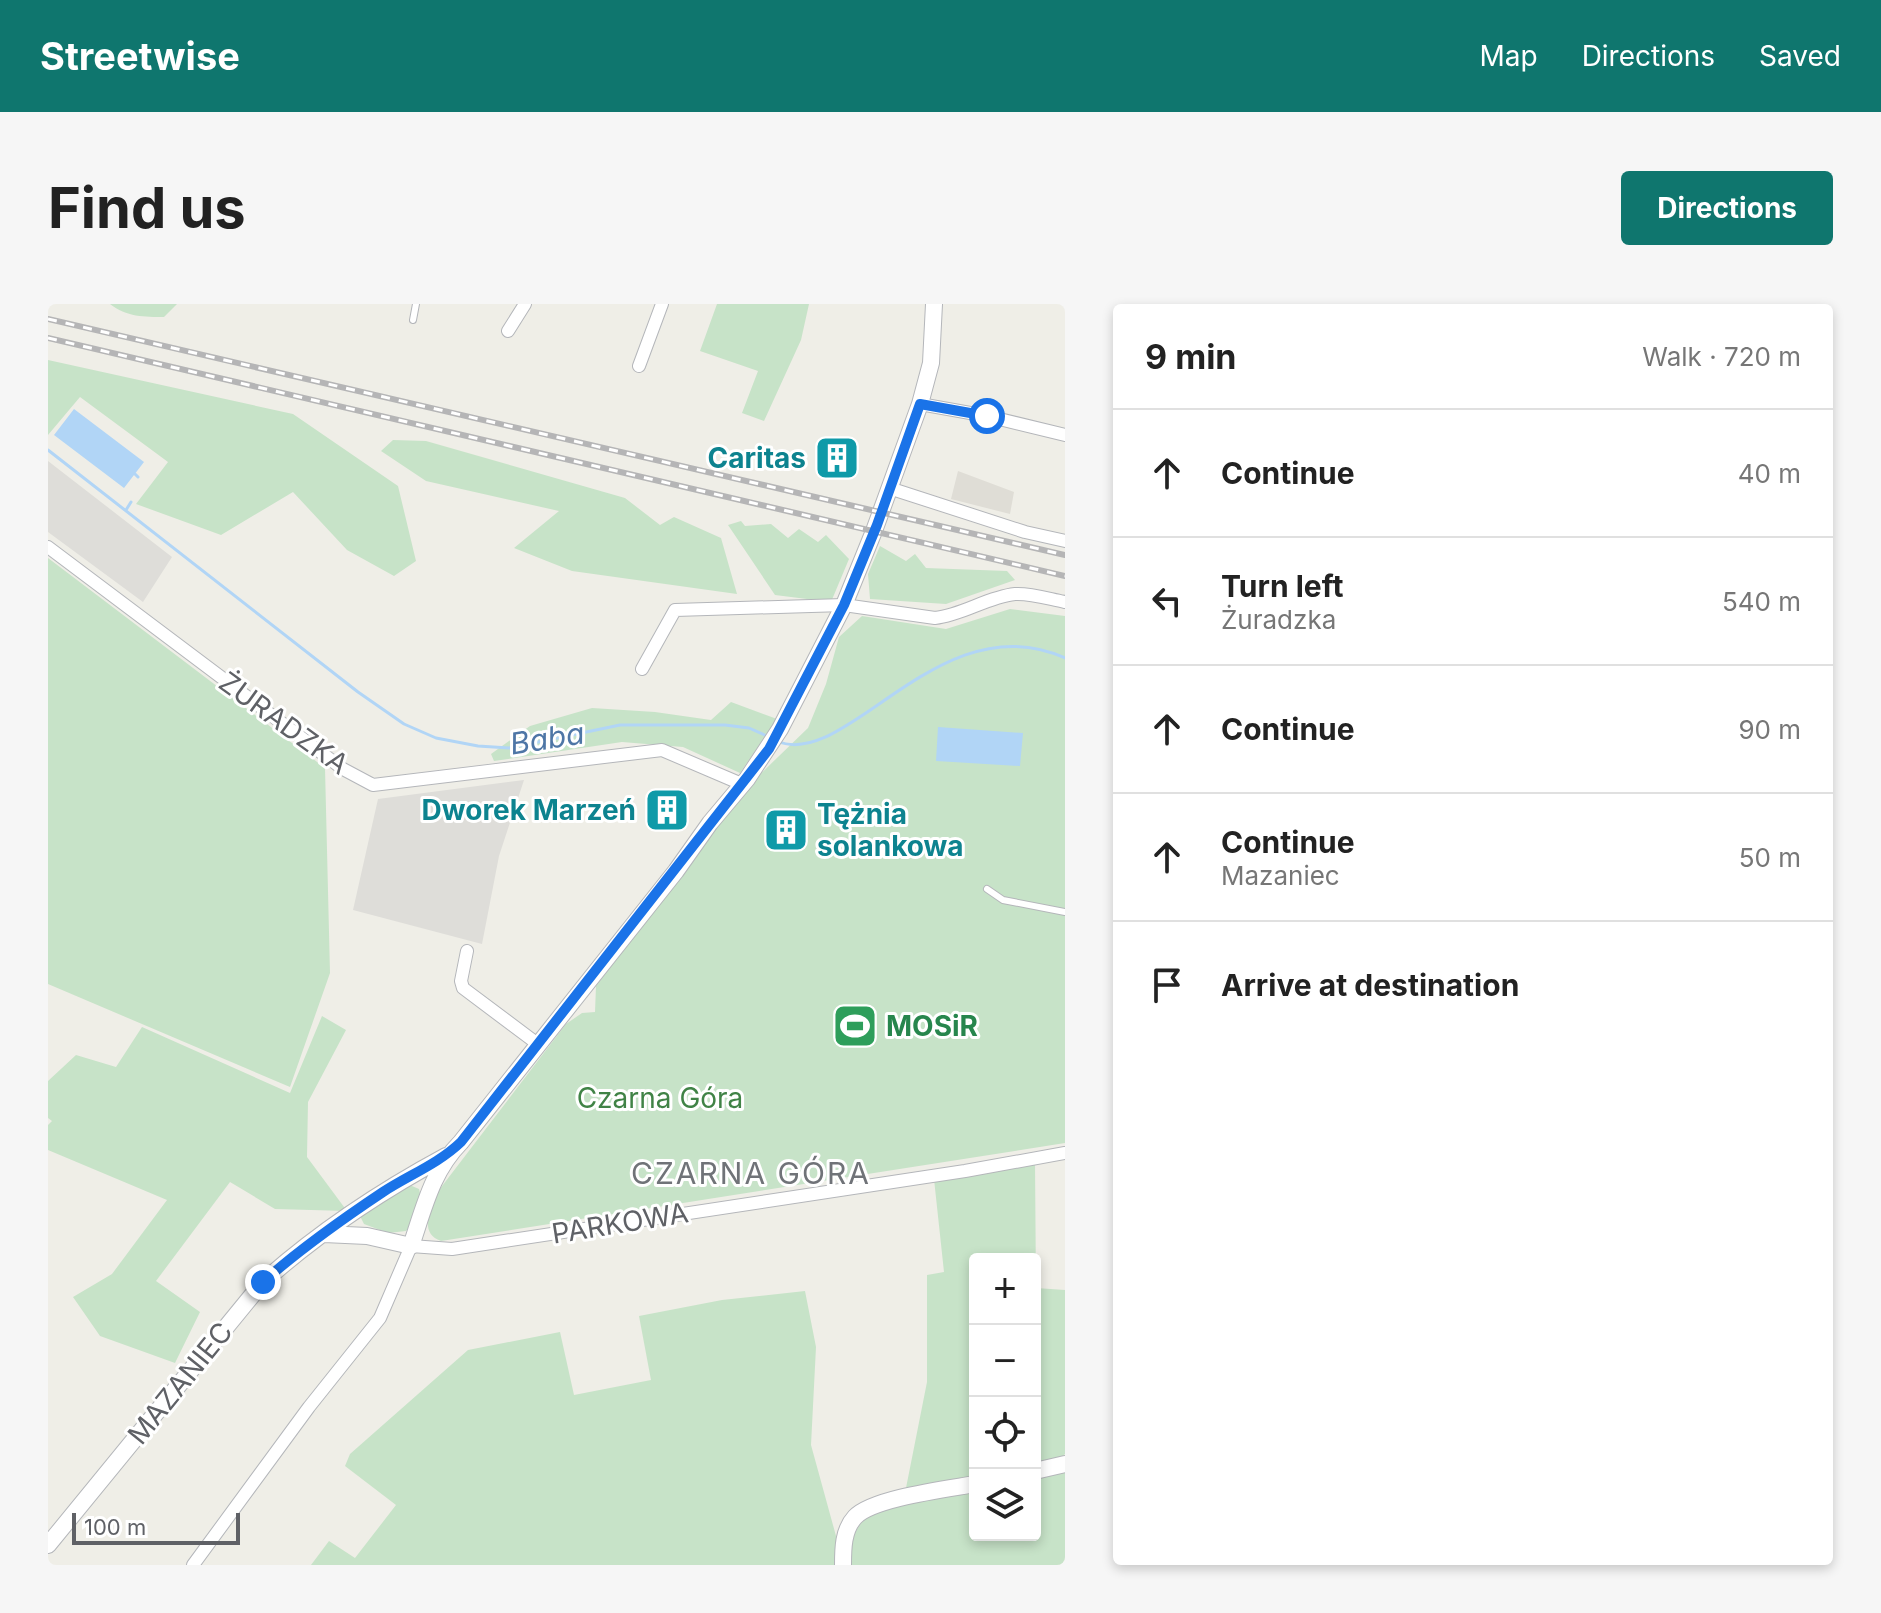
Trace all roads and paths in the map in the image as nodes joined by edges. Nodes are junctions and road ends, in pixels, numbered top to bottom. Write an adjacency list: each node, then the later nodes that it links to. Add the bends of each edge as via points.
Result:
1 (416, 304): 5 (lane)
2 (525, 304): 6 (street)
3 (662, 304): 7 (street)
4 (934, 304): 8 (street, via 931,363)
5 (413, 320)
6 (508, 331)
7 (639, 366)
8 (920, 404): 9 (street); 10 (street)
9 (1065, 435)
10 (889, 488): 11 (street); 14 (street)
11 (1065, 541)
12 (48, 547): 16 (street, ŻURADZKA, via 343,769 373,785 662,750)
13 (1065, 602): 14 (street, via 1005,595 935,618)
14 (844, 605): 15 (street, via 675,610); 16 (street, via 769,749)
15 (642, 669)
16 (739, 786): 20 (street)
17 (987, 889): 18 (lane, via 1003,900)
18 (1065, 912)
19 (467, 951): 20 (street, via 463,988)
20 (539, 1045): 22 (street)
21 (1065, 1153): 28 (street, PARKOWA, via 467,1247)
22 (448, 1155): 23 (street, MAZANIEC); 24 (street)
23 (405, 1179): 24 (street, via 421,1185); 25 (street, MAZANIEC)
24 (426, 1202): 28 (street)
25 (364, 1206): 26 (street, MAZANIEC); 27 (street, via 356,1220)
26 (324, 1234): 27 (street); 32 (street, MAZANIEC, via 263,1282)
27 (367, 1236): 28 (street)
28 (411, 1246): 33 (street, via 380,1318)
29 (1065, 1464): 30 (street)
30 (1041, 1470)
31 (969, 1485): 34 (street, via 864,1511 849,1526)
32 (48, 1545)
33 (193, 1565)
34 (843, 1565)

